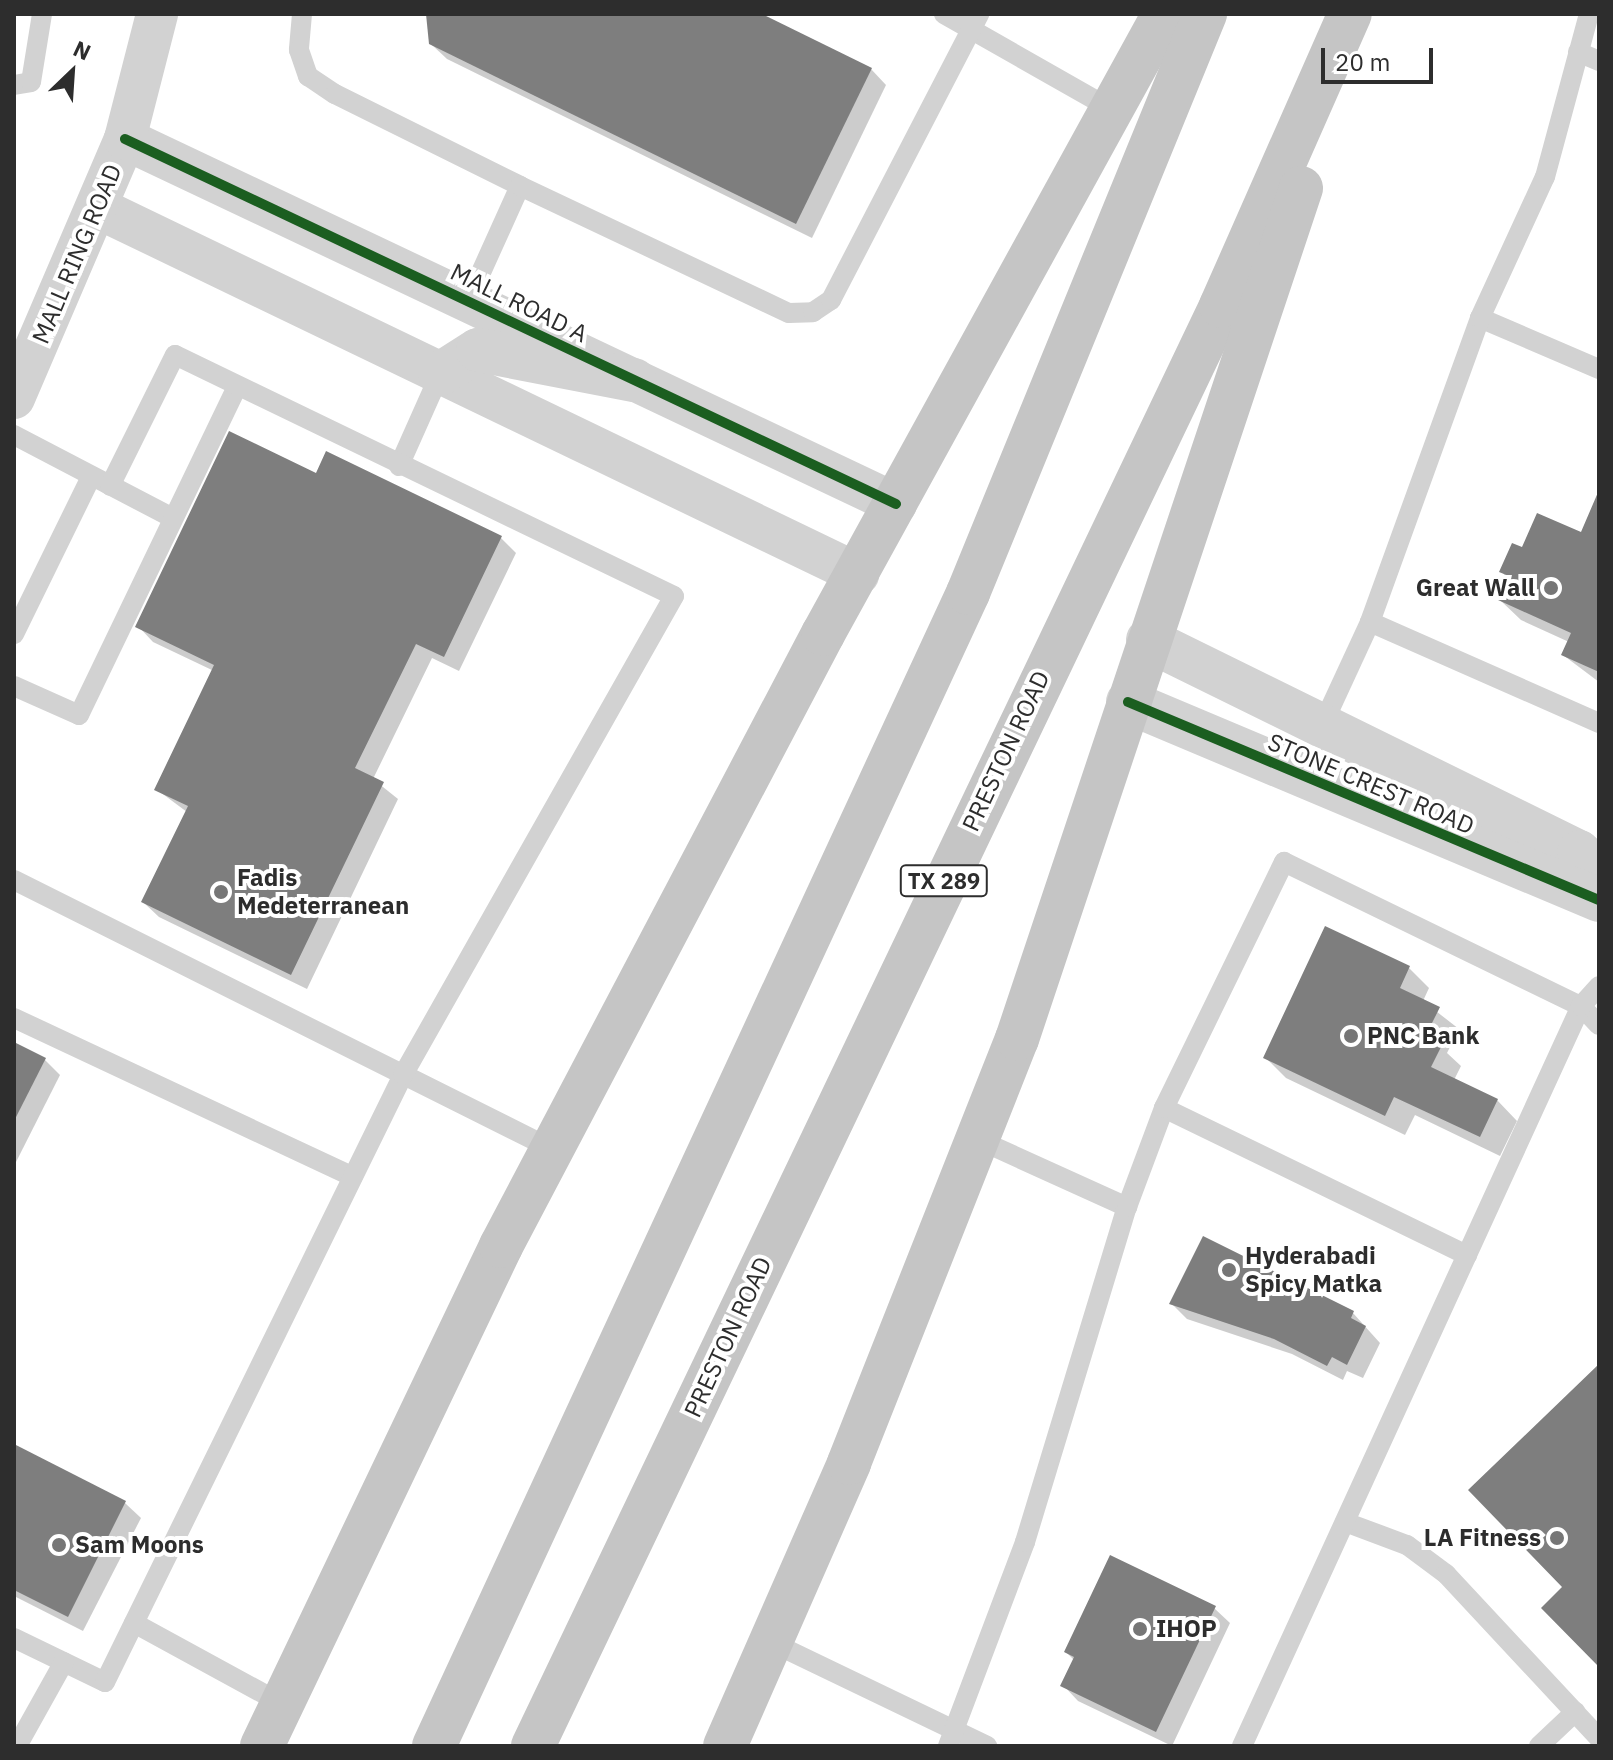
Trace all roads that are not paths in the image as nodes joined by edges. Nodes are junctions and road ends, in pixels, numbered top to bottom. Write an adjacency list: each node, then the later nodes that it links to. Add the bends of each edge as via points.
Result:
1 (42, 14): 13 (lane, via 31,82)
2 (157, 14): 15 (street, MALL RING ROAD)
3 (302, 14): 16 (lane, via 299,50 308,76)
4 (944, 14): 10 (lane)
5 (1164, 14): 14 (main road)
6 (1205, 14): 64 (main road, via 968,593)
7 (1350, 14): 65 (main road, PRESTON ROAD / TX 289, via 1221,306)
8 (1360, 14): 34 (main road)
9 (1589, 14): 11 (lane)
10 (976, 21): 14 (lane); 16 (lane, via 831,300 813,312 789,313)
11 (1578, 52): 12 (lane); 19 (lane, via 1545,177)
12 (1599, 61)
13 (14, 85)
14 (1111, 109): 29 (main road)
15 (125, 139): 17 (street, MALL RING ROAD); 18 (street, MALL ROAD A)
16 (520, 186): 18 (lane)
17 (98, 208): 21 (street); 23 (street, MALL RING ROAD)
18 (468, 301): 22 (street, MALL ROAD A)
19 (1480, 318): 20 (lane); 32 (lane)
20 (1599, 369)
21 (440, 374): 22 (street, via 478,350); 26 (lane); 31 (street)
22 (634, 380): 29 (street, MALL ROAD A)
23 (17, 385)
24 (237, 386): 26 (lane); 28 (lane, via 175,355); 30 (lane)
25 (14, 435): 27 (lane)
26 (399, 466): 46 (lane, via 674,596)
27 (91, 477): 28 (lane); 33 (lane)
28 (110, 486): 30 (lane)
29 (896, 504): 31 (main road)
30 (173, 518): 35 (lane, via 79,715)
31 (858, 574): 49 (main road)
32 (1370, 622): 37 (lane); 38 (lane)
33 (14, 634)
34 (1148, 640): 36 (main road); 38 (street, STONE CREST ROAD)
35 (14, 686)
36 (1128, 702): 41 (street, STONE CREST ROAD); 48 (main road, via 1017,1039)
37 (1599, 723)
38 (1322, 726): 39 (street, STONE CREST ROAD, via 1579,852)
39 (1599, 870)
40 (14, 880): 46 (lane)
41 (1599, 900)
42 (1599, 986): 43 (lane)
43 (1581, 1006): 45 (lane); 47 (lane, via 1284,862); 52 (lane)
44 (14, 1018): 50 (lane)
45 (1599, 1025)
46 (403, 1075): 49 (lane); 50 (lane)
47 (1164, 1108): 51 (lane); 52 (lane)
48 (977, 1139): 51 (lane); 56 (main road, via 849,1463)
49 (554, 1150): 58 (main road, via 501,1246)
50 (353, 1177): 54 (lane)
51 (1127, 1207): 61 (lane, via 1025,1542)
52 (1467, 1255): 53 (lane)
53 (1345, 1522): 59 (lane, via 1407,1545 1446,1574); 68 (lane)
54 (134, 1623): 57 (lane, via 105,1682); 58 (lane)
55 (14, 1638): 57 (lane)
56 (771, 1642): 61 (lane); 66 (main road)
57 (64, 1662): 62 (lane)
58 (281, 1703): 63 (main road)
59 (1575, 1712): 60 (lane); 69 (lane)
60 (1599, 1738)
61 (951, 1739): 67 (lane)
62 (17, 1746)
63 (262, 1746)
64 (434, 1746)
65 (533, 1746)
66 (725, 1746)
67 (987, 1746)
68 (1242, 1746)
69 (1539, 1746)

